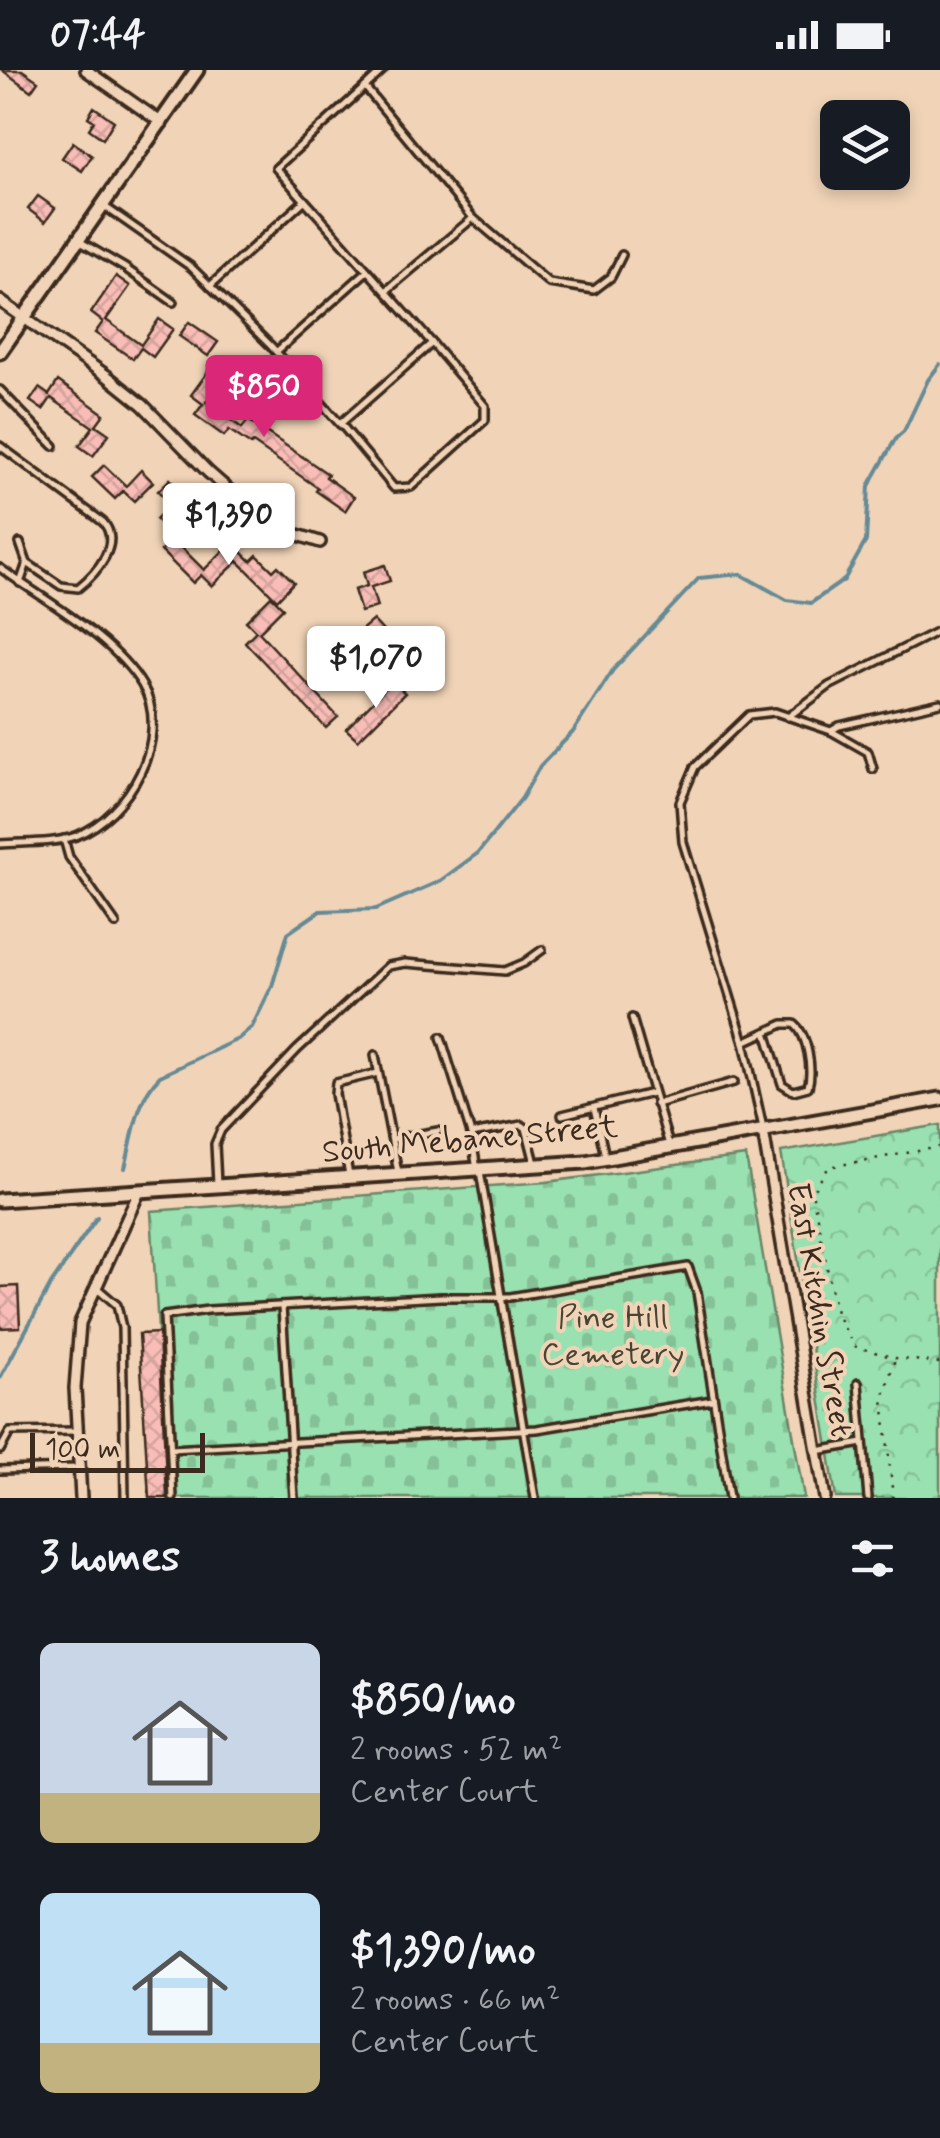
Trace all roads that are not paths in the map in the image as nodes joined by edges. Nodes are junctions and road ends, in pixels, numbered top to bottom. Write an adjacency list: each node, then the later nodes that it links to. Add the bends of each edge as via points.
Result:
1 (86, 70): 5 (street)
2 (196, 70): 5 (street)
3 (384, 70): 4 (lane)
4 (365, 87): 6 (lane, via 276,168); 8 (lane)
5 (162, 122): 7 (street)
6 (304, 201): 11 (lane); 12 (lane)
7 (104, 206): 9 (street); 12 (lane)
8 (473, 218): 10 (lane, via 549,283 594,290 612,277); 13 (lane)
9 (79, 241): 15 (lane); 16 (street)
10 (622, 254)
11 (367, 271): 13 (lane); 19 (lane)
12 (210, 286): 19 (lane)
13 (386, 291): 17 (lane)
14 (0, 302): 16 (street)
15 (173, 302)
16 (24, 318): 18 (street); 24 (street, via 143,406 270,526)
17 (432, 343): 21 (lane); 21 (lane, via 485,406 485,420 411,487 394,488)
18 (0, 352)
19 (276, 352): 21 (lane)
20 (0, 390): 23 (lane)
21 (340, 424)
22 (0, 446): 26 (lane, via 112,534 112,545 78,588 62,586)
23 (54, 446)
24 (320, 542)
25 (20, 543): 26 (lane)
26 (26, 563): 28 (lane)
27 (0, 568): 28 (lane)
28 (20, 583): 34 (lane, via 107,646 151,703 150,747 127,792 96,826)
29 (940, 630): 31 (lane, via 829,686)
30 (940, 703): 32 (lane)
31 (788, 717): 32 (lane); 41 (lane, via 750,715 695,767 680,802 683,842)
32 (831, 731): 33 (lane, via 868,752)
33 (873, 769)
34 (64, 838): 35 (lane); 36 (lane, via 69,857)
35 (0, 844)
36 (116, 924)
37 (542, 950): 60 (lane, via 505,970 388,966 221,1130 215,1144)
38 (632, 1018): 45 (lane)
39 (766, 1032): 39 (lane, via 783,1024 801,1030 808,1087 793,1091 782,1084); 41 (lane)
40 (441, 1037): 52 (lane)
41 (744, 1042): 51 (lane)
42 (374, 1055): 43 (lane)
43 (378, 1073): 53 (lane); 59 (lane, via 336,1083)
44 (734, 1082): 47 (lane)
45 (652, 1093): 47 (lane); 48 (lane)
46 (940, 1099): 51 (street, South Mebane Street)
47 (656, 1104): 54 (lane)
48 (594, 1107): 49 (lane); 55 (lane)
49 (562, 1116)
50 (438, 1131): 53 (lane)
51 (763, 1131): 54 (street, South Mebane Street); 74 (street, East Kitchin Street)
52 (471, 1134): 56 (lane, via 522,1125); 57 (lane)
53 (392, 1139): 58 (lane)
54 (670, 1148): 55 (street, South Mebane Street)
55 (606, 1158): 56 (street, South Mebane Street)
56 (536, 1166): 57 (street, South Mebane Street)
57 (478, 1170): 58 (street, South Mebane Street); 64 (lane)
58 (398, 1175): 59 (street, South Mebane Street)
59 (350, 1178): 60 (street, South Mebane Street)
60 (217, 1187): 61 (street, South Mebane Street)
61 (139, 1192): 62 (street, South Mebane Street); 63 (street)
62 (0, 1200)
63 (94, 1286): 69 (street, via 77,1345); 78 (lane, via 117,1305 122,1328)
64 (500, 1298): 65 (lane); 67 (lane, via 688,1267); 68 (lane)
65 (282, 1308): 70 (lane); 72 (lane, via 164,1316)
66 (858, 1383): 71 (lane)
67 (712, 1400): 68 (lane); 82 (lane)
68 (524, 1429): 70 (lane); 81 (lane)
69 (78, 1430): 73 (lane, via 10,1432); 75 (street)
70 (290, 1442): 72 (lane); 80 (lane)
71 (863, 1442): 74 (lane); 84 (lane)
72 (171, 1449): 79 (lane)
73 (0, 1450)
74 (817, 1451): 83 (street, East Kitchin Street)
75 (80, 1468): 76 (lane); 77 (street)
76 (0, 1470)
77 (81, 1498)
78 (125, 1498)
79 (173, 1498)
80 (294, 1498)
81 (535, 1498)
82 (729, 1498)
83 (825, 1498)
84 (868, 1498)

